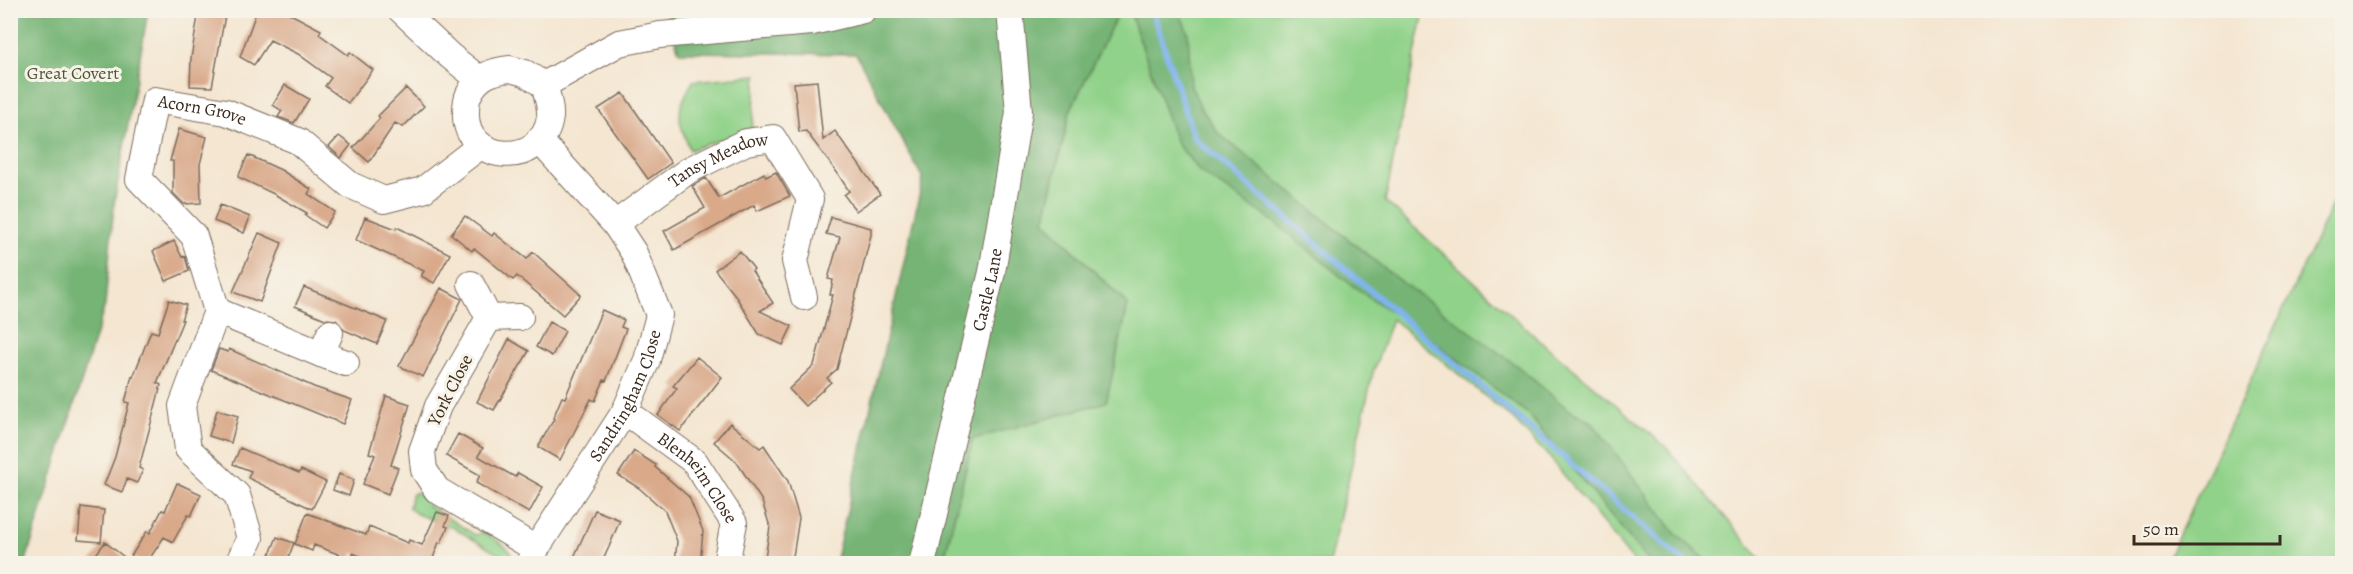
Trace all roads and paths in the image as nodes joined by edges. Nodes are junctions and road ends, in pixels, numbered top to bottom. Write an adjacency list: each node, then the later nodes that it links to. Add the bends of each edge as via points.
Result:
1 (401, 10): 4 (street)
2 (863, 10): 5 (street, via 812,22 660,35 619,43)
3 (1010, 10): 19 (street, Castle Lane, via 1019,112 992,272)
4 (479, 79): 5 (street, via 510,69); 7 (street, via 466,99 465,121)
5 (544, 85): 6 (street, via 549,117)
6 (539, 140): 7 (street, via 528,150 513,155); 8 (street, Sandringham Close)
7 (480, 146): 11 (street, Acorn Grove, via 423,190 384,200 351,185 298,141 226,112 155,100 139,179 195,236)
8 (615, 224): 10 (street, Tansy Meadow, via 689,170 746,142 773,138 810,199 795,261); 15 (street, Sandringham Close, via 634,253 659,315 647,360)
9 (471, 284): 13 (street)
10 (804, 297)
11 (217, 311): 14 (street, via 326,344); 17 (street, via 182,406 188,449 237,495 250,538)
12 (520, 317): 13 (street)
13 (489, 318): 16 (street, York Close, via 438,406 422,451 424,470 437,490)
14 (346, 363)
15 (625, 411): 16 (street, Sandringham Close); 18 (street, Blenheim Close, via 696,462 734,523)
16 (532, 556)
17 (238, 564)
18 (726, 564)
19 (922, 564)

